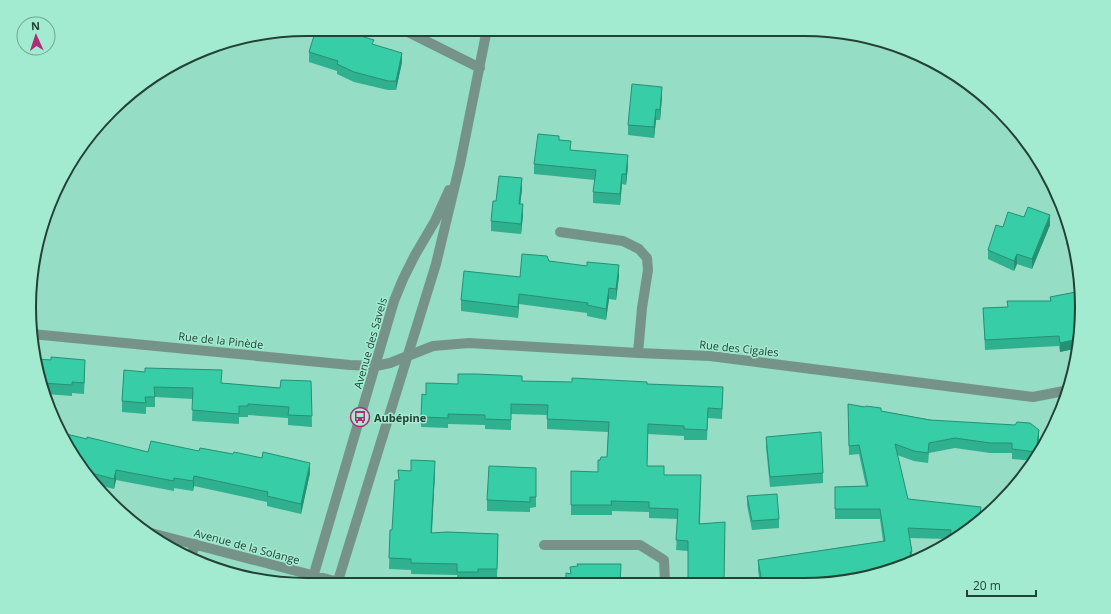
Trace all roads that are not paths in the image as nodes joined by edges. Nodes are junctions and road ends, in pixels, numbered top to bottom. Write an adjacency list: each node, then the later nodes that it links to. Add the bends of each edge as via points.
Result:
1 (416, 36): 3 (street)
2 (486, 36): 3 (street, Avenue des Savels)
3 (480, 68): 4 (street, Avenue des Savels)
4 (460, 164): 8 (street, Avenue des Savels, via 436,264); 9 (street, Avenue des Savels, via 435,221 403,279 394,301)
5 (560, 232): 7 (street, via 623,241 638,249 647,258 648,270)
6 (38, 335): 9 (street, Rue de la Pinède)
7 (638, 353): 8 (street, Rue des Cigales, via 469,343 433,346); 10 (street, Rue des Cigales, via 710,356 1033,397)
8 (407, 357): 9 (street, Rue de la Pinède); 17 (street, Avenue des Savels)
9 (376, 366): 16 (street, Avenue des Savels)
10 (1062, 391)
11 (162, 536): 12 (street, Avenue de la Solange)
12 (194, 544): 14 (street); 15 (street, Avenue de la Solange)
13 (544, 545): 18 (street, via 640,545 664,560)
14 (192, 552)
15 (306, 578)
16 (314, 578)
17 (342, 578)
18 (665, 578)

